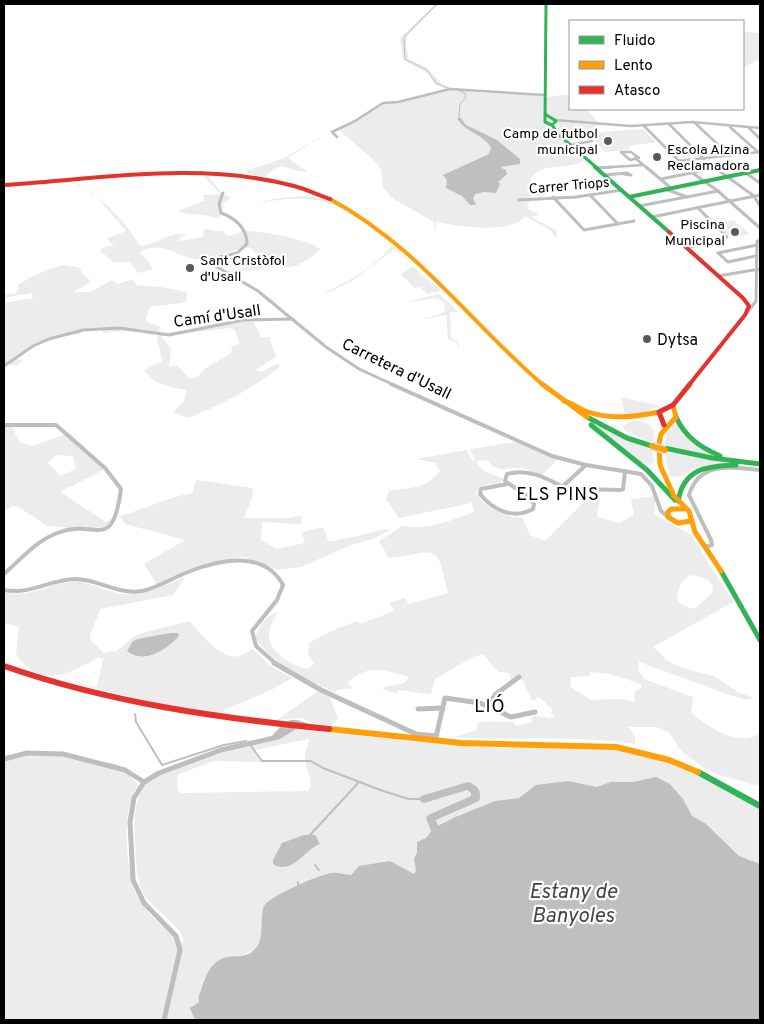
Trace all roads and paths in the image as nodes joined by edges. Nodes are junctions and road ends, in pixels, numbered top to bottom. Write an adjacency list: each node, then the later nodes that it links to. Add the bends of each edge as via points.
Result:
1 (546, 4): 2 (main road)
2 (544, 95): 3 (main road); 11 (street, via 452,89 381,104 356,121 331,132)
3 (552, 121): 6 (street); 13 (main road)
4 (695, 123): 5 (street); 7 (street); 15 (street)
5 (670, 124): 6 (street); 17 (street)
6 (644, 126): 19 (street)
7 (730, 126): 8 (street); 14 (street)
8 (749, 128): 9 (street); 12 (street)
9 (760, 128)
10 (587, 134): 13 (street, via 592,141)
11 (337, 136)
12 (760, 138)
13 (570, 145): 22 (main road)
14 (760, 153): 15 (street)
15 (730, 156): 17 (street)
16 (635, 158): 20 (street)
17 (704, 159): 19 (street)
18 (630, 160): 18 (street, via 639,158 631,152 620,152)
19 (678, 162): 25 (street)
20 (643, 165): 22 (street); 30 (street)
21 (722, 167): 23 (street)
22 (597, 168): 28 (main road)
23 (715, 168): 25 (street); 29 (street)
24 (760, 170): 26 (main road)
25 (692, 173): 30 (street); 31 (street)
26 (746, 173): 29 (main road); 32 (street)
27 (624, 174): 28 (street)
28 (604, 175): 35 (main road)
29 (727, 176): 31 (main road); 40 (street)
30 (661, 179): 34 (street)
31 (703, 181): 34 (main road); 36 (street)
32 (760, 183)
33 (4, 184): 68 (main road, via 207,175 267,181 322,196 355,211 382,230); 69 (main road, via 207,174 276,181 328,196 362,212 396,239)
34 (668, 188): 42 (main road); 43 (street)
35 (622, 190): 38 (street, Carrer Triops); 42 (main road)
36 (718, 191): 43 (street); 45 (street)
37 (223, 193): 66 (street, Carretera d'Usall, via 219,204 221,212 236,219 248,237 247,245 236,253 205,260 258,291)
38 (590, 195): 41 (street, Carrer Triops); 53 (street)
39 (760, 195): 40 (street)
40 (754, 196): 45 (street); 47 (street)
41 (553, 197): 44 (street, Carrer Triops); 55 (street)
42 (629, 197): 46 (main road)
43 (689, 197): 46 (street)
44 (519, 200)
45 (729, 201): 48 (street); 52 (street)
46 (639, 206): 49 (main road)
47 (760, 206)
48 (698, 208): 49 (street); 58 (street, via 727,237)
49 (652, 217): 58 (main road)
50 (760, 220): 52 (street)
51 (634, 221): 53 (street)
52 (752, 221): 54 (street)
53 (618, 224): 55 (street)
54 (760, 228)
55 (584, 230)
56 (760, 241): 57 (street)
57 (757, 245): 59 (street); 59 (street, via 718,253 728,262)
58 (686, 248): 61 (main road)
59 (758, 254): 60 (street)
60 (758, 269): 61 (street); 62 (street)
61 (718, 276): 65 (main road)
62 (756, 276): 63 (street); 64 (street)
63 (760, 276)
64 (756, 301): 65 (street); 65 (street)
65 (750, 304): 71 (main road, via 747,313)
66 (293, 319): 67 (street, Camí d'Usall, via 238,321 169,335 135,328 78,331 35,345); 76 (street, Carretera d'Usall, via 359,369 534,449)
67 (4, 366)
68 (532, 376): 74 (main road, via 588,420); 81 (main road, via 552,397 608,437)
69 (564, 401): 70 (main road, via 587,412 610,417); 74 (main road, via 612,429)
70 (662, 413): 71 (main road); 71 (main road); 73 (main road)
71 (674, 414): 73 (main road); 75 (main road, via 689,437 706,450)
72 (4, 424): 90 (street, via 56,425 105,468 121,489 117,515 112,524 103,529 59,532 38,542)
73 (664, 425): 81 (main road, via 659,439 660,455 664,474)
74 (652, 445): 75 (main road, bridge)
75 (756, 464): 81 (main road, via 713,466 696,471 682,484)
76 (586, 465): 78 (street, Carretera d'Usall); 80 (street)
77 (760, 470): 89 (street, via 719,468 704,473 690,487 691,502 711,540 712,545)
78 (625, 471): 80 (street, via 620,490 571,491); 82 (street, Carretera d'Usall, via 641,474 647,479)
79 (507, 484): 79 (street, via 531,499 533,509 521,516 507,514 480,494 484,487); 80 (street, via 507,474 518,470)
80 (562, 487)
81 (676, 499): 83 (main road); 84 (main road)
82 (661, 505): 83 (street); 85 (street, Carretera d'Usall, via 661,512)
83 (672, 509): 84 (main road); 85 (main road)
84 (684, 509): 86 (main road, via 692,515)
85 (668, 516): 87 (main road)
86 (691, 521): 87 (main road); 88 (main road)
87 (680, 524): 88 (main road)
88 (695, 531): 89 (main road)
89 (706, 548): 92 (main road)
90 (4, 574)
91 (4, 590): 103 (street, via 26,592 80,579 131,592 152,588 193,570 229,561 265,565 277,573 283,584 277,600 252,632 256,646 273,663 304,682)
92 (760, 640)
93 (4, 666): 99 (main road, via 64,688 134,705)
94 (519, 677): 95 (street, via 496,694)
95 (488, 705): 96 (street, via 445,698); 98 (street, via 502,710 511,718)
96 (442, 708): 97 (street); 104 (street)
97 (418, 709)
98 (535, 712)
99 (273, 724): 101 (main road); 102 (street)
100 (310, 727): 101 (main road); 101 (street, via 297,721); 103 (main road)
101 (285, 728): 102 (street); 105 (street)
102 (279, 732): 105 (street)
103 (410, 734): 104 (main road)
104 (436, 738): 108 (main road, via 503,744 590,743 628,747 682,763)
105 (271, 739): 107 (street, via 211,753)
106 (4, 759): 107 (street, via 27,753 63,754 125,770)
107 (144, 782): 109 (street, via 130,812 134,880 144,903 176,936 180,950 166,1000)
108 (760, 806)
109 (164, 1020)

